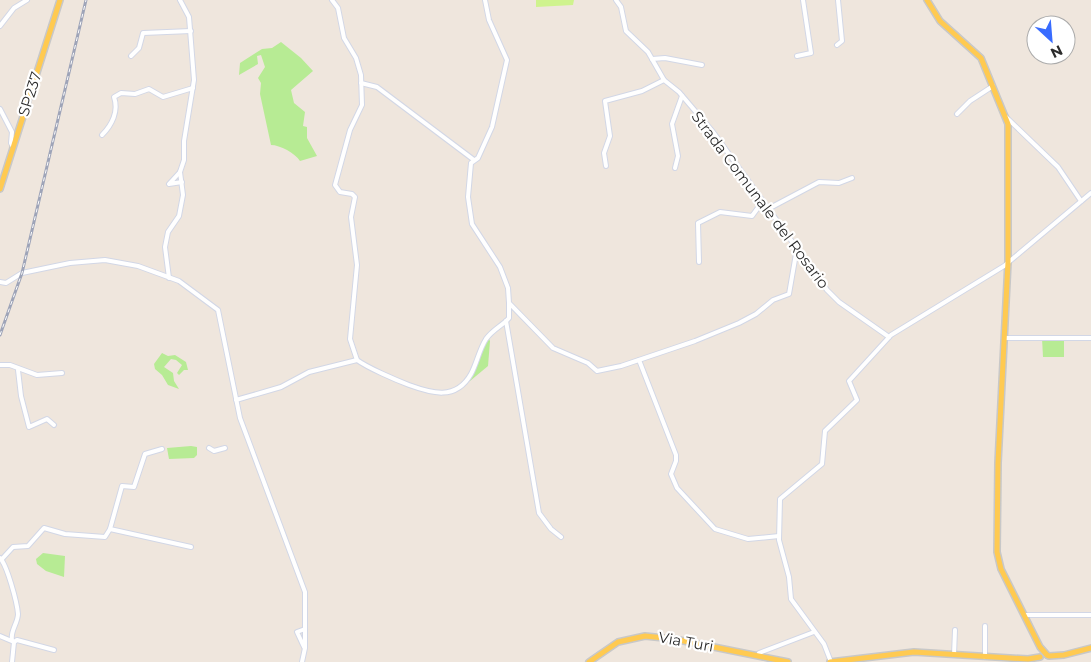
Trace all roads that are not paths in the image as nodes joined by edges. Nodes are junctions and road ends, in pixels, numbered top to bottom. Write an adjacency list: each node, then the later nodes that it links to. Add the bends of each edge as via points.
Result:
1 (27, 0): 10 (street, via 14,8)
2 (60, 0): 26 (main road, SP237 / SP237)
3 (180, 0): 11 (street, via 188,10)
4 (332, 0): 18 (street, via 338,8 344,38 356,58)
5 (485, 0): 27 (street, via 489,20 507,60 492,127)
6 (616, 0): 15 (street, Strada Comunale del Rosario, via 621,7 625,30)
7 (804, 0): 14 (street, via 811,53)
8 (838, 0): 12 (street, via 842,41)
9 (927, 0): 19 (main road, via 940,22 980,58)
10 (0, 26)
11 (191, 31): 13 (street, via 143,33 139,48); 20 (street)
12 (837, 45)
13 (131, 56)
14 (797, 56)
15 (652, 59): 16 (street, via 665,58); 17 (street, Strada Comunale del Rosario)
16 (702, 65)
17 (664, 80): 21 (street, Strada Comunale del Rosario); 28 (street, via 636,93 604,101 610,136 604,157)
18 (361, 83): 27 (street, via 377,87); 48 (street, via 361,110 350,130 335,185 340,192 355,197 351,217 357,265 350,339)
19 (993, 86): 23 (street); 24 (main road)
20 (193, 88): 25 (street, via 163,97 149,89 135,94 121,93 114,97 115,114 110,127); 30 (street)
21 (682, 96): 29 (street, via 672,124 678,156); 35 (street, Strada Comunale del Rosario, via 713,132)
22 (0, 109): 26 (street, via 12,132)
23 (957, 114)
24 (1006, 117): 36 (street, via 1058,167); 40 (main road, via 1009,136)
25 (102, 135)
26 (13, 147): 33 (main road, SP237 / SP237)
27 (476, 159): 43 (street, via 470,168 468,197 472,224 500,267 508,288)
28 (606, 166)
29 (675, 168)
30 (180, 172): 32 (street); 32 (street, via 169,184)
31 (852, 178): 37 (street, via 839,183 819,182)
32 (182, 182): 41 (street, via 179,216 168,232 165,247)
33 (0, 189)
34 (1091, 193): 36 (street)
35 (763, 201): 37 (street, Strada Comunale del Rosario); 39 (street, via 752,216 720,212 698,223)
36 (1081, 201): 40 (street)
37 (768, 209): 38 (street, Strada Comunale del Rosario)
38 (796, 248): 45 (street, Strada Comunale del Rosario, via 839,302); 49 (street, via 789,294 772,300 756,314 735,324)
39 (699, 262)
40 (1008, 262): 45 (street); 46 (main road)
41 (169, 278): 42 (street, via 138,266 104,260 22,273); 53 (street, via 179,281 218,310)
42 (0, 282)
43 (509, 303): 44 (street); 49 (street, via 553,348 588,363 595,370)
44 (506, 321): 48 (street, via 486,339 468,378 445,393 433,393 406,384); 60 (street, via 539,513)
45 (889, 337): 59 (street, via 849,381 857,400 826,431 822,464 780,499)
46 (1004, 338): 47 (street); 63 (main road, via 997,552 1001,569)
47 (1091, 338)
48 (357, 360): 53 (street, via 309,372 281,387)
49 (639, 360): 59 (street, via 676,455 671,474 678,488 708,524 718,531 748,540)
50 (0, 365): 51 (street, via 10,365)
51 (18, 370): 52 (street, via 37,375); 54 (street, via 29,427 47,419)
52 (62, 373)
53 (236, 400): 66 (street, via 305,592)
54 (54, 425)
55 (209, 448): 56 (street)
56 (225, 448)
57 (162, 449): 58 (street, via 145,454 134,487 122,486)
58 (110, 529): 61 (street); 62 (street, via 105,537 65,534 44,528 28,546 13,547)
59 (779, 536): 68 (street, via 789,578 790,599)
60 (560, 537)
61 (191, 547)
62 (1, 558): 70 (street, via 18,614 11,636)
63 (1025, 616): 64 (street); 78 (main road)
64 (1091, 616)
65 (985, 626): 77 (street)
66 (305, 629): 71 (street); 71 (street, via 297,632)
67 (955, 630): 74 (street)
68 (814, 632): 76 (street); 83 (street, via 824,644)
69 (0, 636): 70 (street)
70 (13, 641): 73 (street); 79 (street)
71 (305, 648): 80 (street)
72 (1091, 648): 75 (main road)
73 (54, 650)
74 (954, 655): 77 (main road); 83 (main road, via 907,653)
75 (1064, 655): 78 (main road); 84 (main road)
76 (757, 656): 81 (main road, Via Turi, via 645,636 614,644); 82 (main road, Via Turi)
77 (985, 657): 78 (main road)
78 (1043, 658): 84 (main road)
79 (12, 662)
80 (302, 662)
81 (590, 662)
82 (788, 662)
83 (830, 662)
84 (1052, 662)

